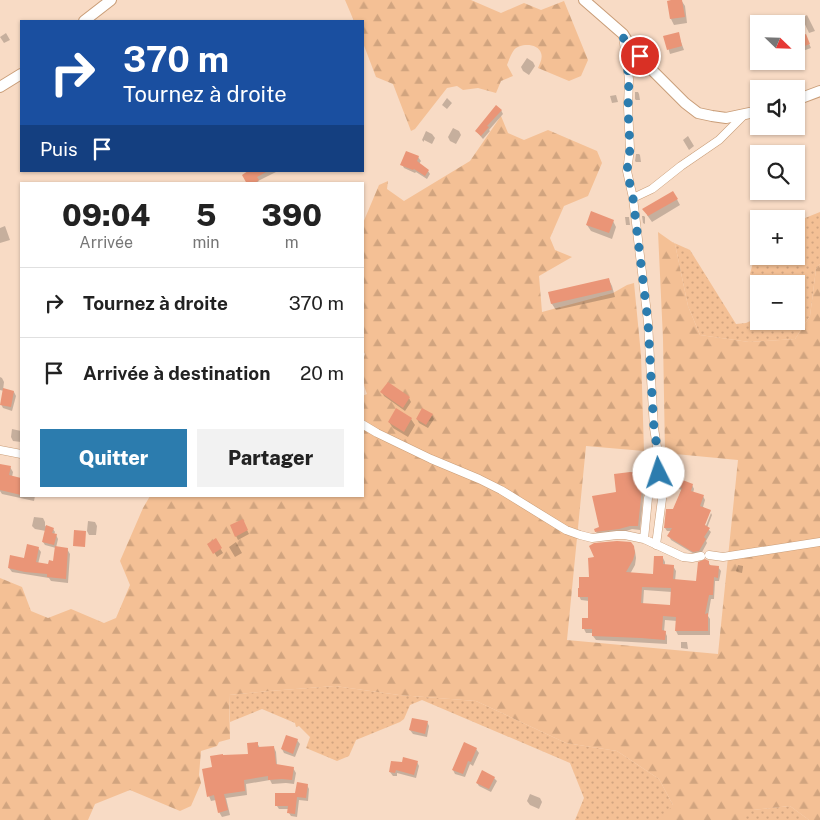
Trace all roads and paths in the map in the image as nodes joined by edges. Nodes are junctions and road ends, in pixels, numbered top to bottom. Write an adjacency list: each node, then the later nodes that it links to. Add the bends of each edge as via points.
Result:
1 (111, 0): 3 (main road)
2 (584, 0): 4 (main road)
3 (85, 20)
4 (623, 34): 10 (main road, via 648,66 698,113 726,118); 11 (street, via 629,79 630,149 627,171)
5 (20, 75): 6 (main road)
6 (0, 87)
7 (820, 91): 8 (main road)
8 (805, 97)
9 (750, 113): 10 (main road)
10 (744, 115): 11 (street, via 719,140 652,189)
11 (633, 198): 15 (street, via 648,322)
12 (364, 425): 16 (street, via 501,490 566,530 592,538 617,535)
13 (0, 450): 14 (street)
14 (20, 454)
15 (658, 479): 16 (street, via 648,498); 18 (street, via 662,499)
16 (644, 539): 18 (street)
17 (820, 542): 18 (street, via 722,557 692,558)
18 (656, 545)

